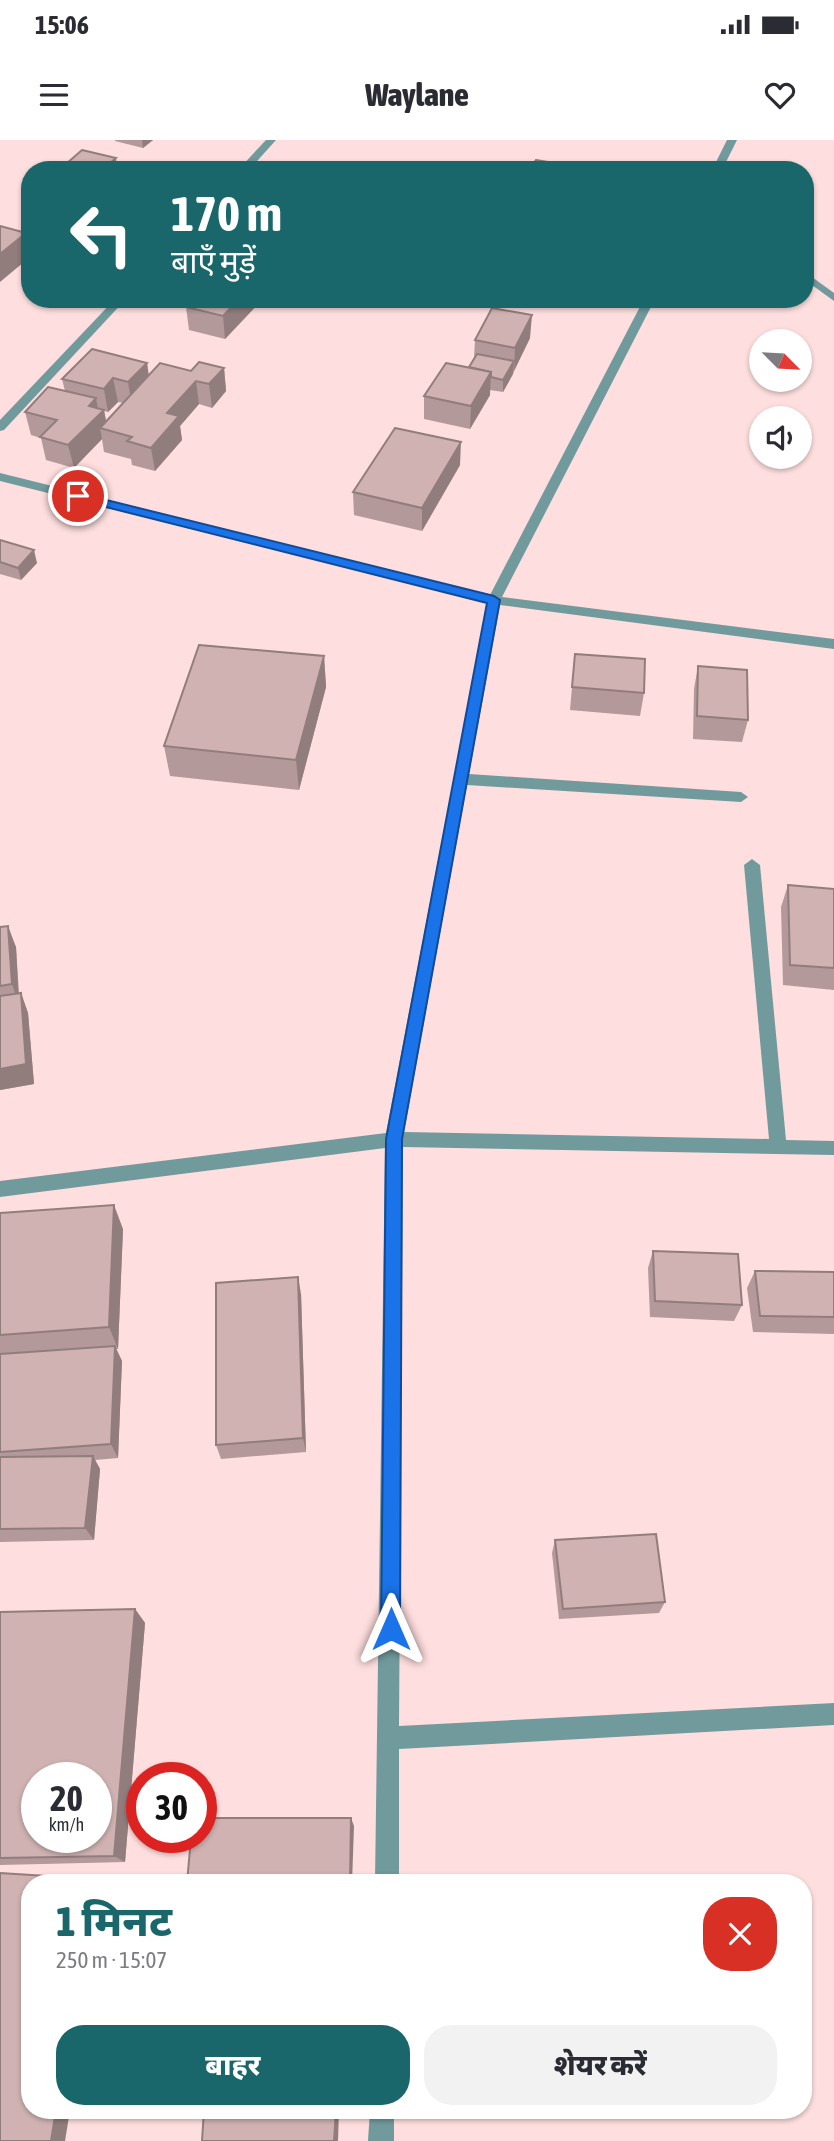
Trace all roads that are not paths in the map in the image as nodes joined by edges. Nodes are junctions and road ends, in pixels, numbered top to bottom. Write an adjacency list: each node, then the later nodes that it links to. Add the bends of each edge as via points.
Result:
1 (271, 140): 3 (street)
2 (732, 140): 4 (street)
3 (251, 161)
4 (722, 161)
5 (814, 282): 6 (street)
6 (834, 298)
7 (112, 308): 9 (street)
8 (645, 308): 11 (street)
9 (0, 427)
10 (0, 477): 11 (street)
11 (494, 600): 12 (street); 13 (street)
12 (834, 644)
13 (460, 779): 14 (street); 16 (street)
14 (741, 797)
15 (752, 865): 17 (street)
16 (394, 1139): 17 (street); 19 (street); 21 (street)
17 (778, 1147): 18 (street)
18 (834, 1148)
19 (0, 1189)
20 (834, 1714): 21 (street)
21 (390, 1738): 22 (street)
22 (387, 1874)
23 (382, 2119): 24 (street)
24 (381, 2141)

